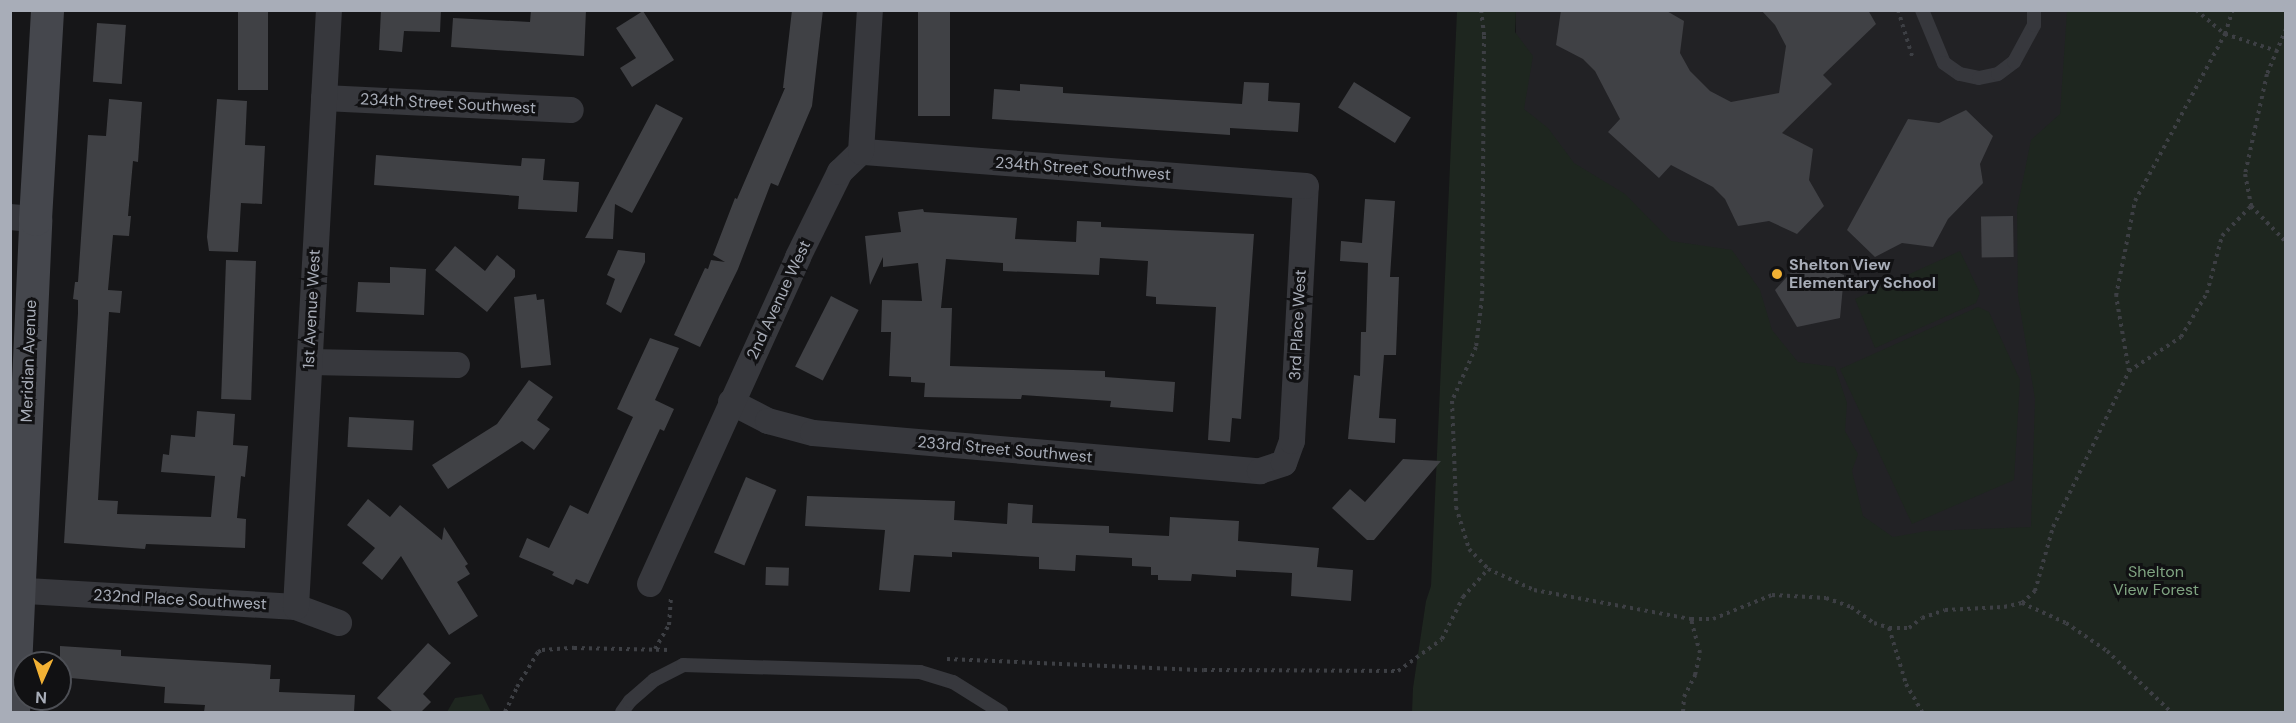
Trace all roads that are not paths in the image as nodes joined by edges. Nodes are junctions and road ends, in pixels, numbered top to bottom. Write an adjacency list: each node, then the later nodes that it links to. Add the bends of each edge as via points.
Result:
1 (47, 10): 10 (main road, Meridian Avenue)
2 (329, 10): 6 (street, 1st Avenue West)
3 (870, 10): 8 (street)
4 (1922, 10): 5 (lane, via 1944,63 1960,74 1979,78 1998,74 2014,62 2034,25)
5 (2034, 10)
6 (324, 98): 7 (street, 234th Street Southwest); 11 (street, 1st Avenue West)
7 (571, 110)
8 (861, 152): 9 (street, 234th Street Southwest); 14 (street, 2nd Avenue West, via 840,172)
9 (1306, 186): 15 (street, 3rd Place West, via 1292,441)
10 (23, 218): 13 (main road, Meridian Avenue)
11 (310, 362): 12 (street); 19 (street, 1st Avenue West)
12 (456, 365)
13 (19, 399): 16 (main road, Meridian Avenue)
14 (731, 402): 15 (street, 233rd Street Southwest, via 768,421 813,433 1260,471); 17 (street, 2nd Avenue West)
15 (1284, 463)
16 (17, 468): 18 (main road, Meridian Avenue)
17 (654, 576)
18 (15, 590): 19 (street, 232nd Place Southwest); 21 (main road, Meridian Avenue)
19 (296, 607): 20 (street, 232nd Place Southwest)
20 (339, 623)
21 (14, 712)
22 (622, 712): 23 (lane, via 654,680 683,665 920,672 952,682)
23 (1002, 712)

